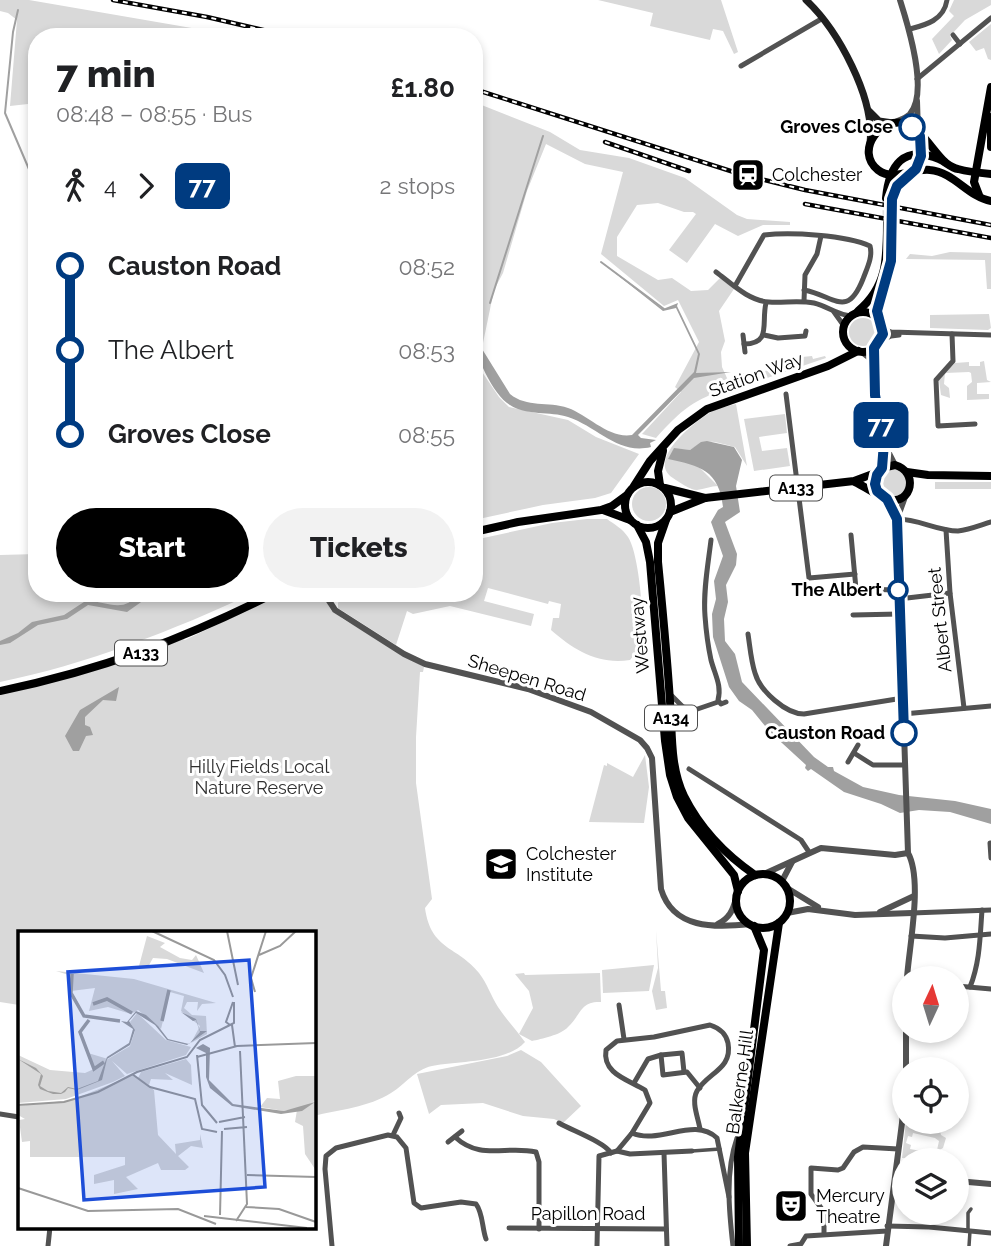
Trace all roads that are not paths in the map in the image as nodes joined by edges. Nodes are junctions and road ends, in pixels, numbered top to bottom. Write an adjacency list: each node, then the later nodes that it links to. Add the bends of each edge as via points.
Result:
1 (806, 0): 4 (main road)
2 (900, 0): 6 (street)
3 (947, 0): 6 (street, via 931,24)
4 (824, 18): 9 (street); 13 (main road)
5 (991, 18): 8 (street)
6 (910, 29): 10 (street)
7 (953, 35): 8 (street)
8 (960, 44): 10 (street)
9 (741, 66)
10 (917, 79): 12 (street)
11 (991, 87): 20 (main road)
12 (916, 92): 15 (street, via 909,114); 16 (street)
13 (867, 107): 15 (main road, via 875,119); 18 (main road)
14 (991, 117): 17 (main road)
15 (893, 122): 16 (main road, via 907,124); 18 (main road, via 880,128)
16 (918, 133): 19 (main road); 21 (main road)
17 (990, 143)
18 (870, 144): 26 (main road, via 869,156)
19 (921, 156): 21 (main road); 23 (main road); 26 (main road, via 901,160)
20 (979, 160): 22 (main road); 24 (main road)
21 (945, 162): 22 (main road)
22 (965, 170): 24 (main road)
23 (913, 171): 26 (main road); 26 (main road, via 888,198); 27 (main road, via 940,172)
24 (976, 172): 25 (main road); 27 (main road, via 975,186)
25 (991, 174)
26 (884, 175)
27 (988, 200)
28 (821, 236): 30 (street, via 764,235); 31 (street); 31 (street, via 867,244 872,250 869,263 855,298 849,302)
29 (716, 272): 30 (street)
30 (735, 286): 33 (street)
31 (804, 289): 32 (street)
32 (804, 301): 33 (street); 34 (street)
33 (766, 303): 42 (street)
34 (834, 312): 35 (street); 37 (street)
35 (853, 315): 36 (main road, via 870,313); 36 (main road, via 871,301 883,273 890,223 891,261 877,311); 37 (main road)
36 (881, 325): 39 (street, via 891,332); 46 (main road)
37 (844, 326): 45 (main road)
38 (806, 331): 42 (street, via 792,337)
39 (920, 333): 40 (street); 46 (street, via 891,336)
40 (952, 334): 43 (street); 52 (street, via 953,361 936,380 938,426)
41 (743, 335): 44 (street)
42 (764, 335): 44 (street, via 757,343)
43 (991, 335)
44 (744, 344): 48 (street)
45 (847, 344): 47 (main road); 50 (main road, Station Way)
46 (877, 345): 47 (main road); 49 (street)
47 (860, 351): 49 (street); 50 (main road, Station Way)
48 (745, 352)
49 (875, 362): 53 (street, via 875,395)
50 (828, 366): 54 (main road, Station Way, via 707,409)
51 (786, 394): 64 (street)
52 (975, 425)
53 (884, 443): 55 (street); 56 (street)
54 (665, 445): 57 (main road); 62 (main road, Station Way)
55 (895, 465): 56 (main road, A133); 58 (main road)
56 (880, 470): 61 (main road, A133); 68 (main road, via 875,484)
57 (658, 471): 63 (main road); 66 (main road)
58 (907, 472): 59 (main road); 65 (main road)
59 (928, 475): 60 (main road); 65 (main road)
60 (991, 476)
61 (854, 481): 64 (main road, A133); 68 (main road)
62 (635, 486): 63 (main road, via 649,481); 67 (main road)
63 (662, 486): 66 (main road, A133); 72 (main road, via 671,499)
64 (799, 487): 69 (main road, A133); 82 (street, via 809,578)
65 (907, 492): 68 (main road, via 897,499); 73 (street)
66 (688, 493): 69 (main road, A133)
67 (627, 495): 71 (main road); 74 (main road, A134, via 625,509)
68 (884, 497): 73 (street)
69 (705, 498): 70 (main road, A133)
70 (690, 504): 72 (main road, A133); 78 (main road)
71 (601, 510): 74 (main road); 76 (main road)
72 (668, 516): 74 (main road, via 651,528); 78 (main road, Westway / A134)
73 (897, 519): 77 (street); 83 (street)
74 (633, 522): 113 (main road, Westway / A134, via 646,542 650,562 670,775 688,818 734,875)
75 (990, 522): 77 (street); 79 (street)
76 (483, 530)
77 (946, 530): 84 (street, Albert Street)
78 (662, 531): 91 (main road, Westway / A134, via 658,562)
79 (991, 531)
80 (851, 534): 82 (street)
81 (711, 540): 96 (street, via 705,614 711,658 721,695 727,701)
82 (855, 574): 83 (street, via 856,589)
83 (898, 593): 84 (street, via 906,598); 87 (street)
84 (950, 593): 97 (street, Albert Street)
85 (257, 602): 90 (main road, A133, via 116,662)
86 (330, 602): 124 (street, Sheepen Road, via 348,620 425,664 562,701 640,740 652,758 662,892 667,905 685,920)
87 (899, 614): 88 (street); 93 (street)
88 (853, 615)
89 (748, 634): 94 (street, via 757,679 787,711 804,714)
90 (0, 691)
91 (668, 691): 96 (street, via 683,707); 99 (main road, Westway / A134)
92 (869, 692): 94 (street)
93 (903, 698): 94 (street); 98 (street)
94 (870, 701)
95 (991, 706): 97 (street)
96 (698, 708): 99 (street)
97 (964, 708): 98 (street)
98 (903, 714): 103 (street)
99 (671, 724): 111 (main road, Westway / A134, via 676,775 684,796 729,858)
100 (858, 745): 101 (street)
101 (854, 754): 102 (street); 103 (street, via 873,765)
102 (848, 762)
103 (905, 765): 107 (street)
104 (690, 769): 106 (street, via 802,840)
105 (990, 843): 108 (street)
106 (809, 852): 107 (street, via 827,847); 109 (street)
107 (908, 853): 114 (street)
108 (991, 858): 110 (street)
109 (793, 860): 111 (street); 112 (street)
110 (990, 868)
111 (759, 875): 112 (main road, A134); 113 (main road, via 745,881)
112 (784, 885): 117 (street); 118 (main road, via 790,901)
113 (737, 895): 124 (street, via 733,911); 125 (main road, A134, via 739,912)
114 (914, 896): 119 (street); 120 (street)
115 (991, 909): 116 (street)
116 (982, 910): 119 (street); 127 (street)
117 (829, 912): 118 (street, via 804,909); 120 (street)
118 (787, 913): 122 (main road)
119 (912, 913): 121 (street); 123 (street)
120 (875, 914): 121 (street)
121 (899, 914): 123 (street)
122 (779, 923): 125 (main road, via 767,928); 177 (main road, Balkerne Hill, via 746,1153)
123 (912, 924): 128 (street)
124 (716, 925): 125 (street, Sheepen Road)
125 (752, 925): 142 (main road, Balkerne Hill / A134, via 764,950)
126 (991, 934): 127 (street)
127 (980, 935): 128 (street); 130 (street)
128 (911, 936): 129 (street)
129 (909, 966)
130 (970, 987): 131 (street)
131 (991, 989)
132 (620, 1004): 133 (street)
133 (624, 1039): 136 (street, via 608,1046 605,1060 612,1071); 137 (street, via 710,1025 719,1028 728,1042 727,1057)
134 (660, 1055): 135 (street, via 663,1074); 135 (street, via 682,1053); 136 (street, via 648,1059)
135 (684, 1072): 137 (street)
136 (634, 1083): 145 (street, via 645,1090 650,1103)
137 (699, 1088): 143 (street, via 695,1102)
138 (0, 1114): 139 (street)
139 (18, 1117)
140 (409, 1119): 146 (street, via 400,1116)
141 (559, 1123): 152 (street)
142 (741, 1127): 157 (street, via 732,1153); 176 (main road, Balkerne Hill / A134)
143 (700, 1129): 145 (street, via 649,1136); 149 (street, via 717,1138)
144 (462, 1131): 147 (street)
145 (632, 1133): 152 (street)
146 (393, 1135): 159 (street, via 406,1148 416,1209 478,1201); 172 (street, via 336,1147 326,1156)
147 (456, 1137): 148 (street); 162 (street, via 482,1151 536,1152)
148 (448, 1142)
149 (720, 1149): 151 (street); 157 (street)
150 (892, 1149): 169 (street, via 863,1147 838,1170 811,1168 811,1194 824,1212)
151 (692, 1151): 153 (street)
152 (614, 1152): 153 (street); 163 (street, via 599,1156)
153 (664, 1153): 166 (street)
154 (969, 1182): 155 (street)
155 (991, 1184)
156 (892, 1194): 164 (street)
157 (729, 1197): 175 (street)
158 (971, 1209): 167 (street)
159 (481, 1226): 165 (street); 170 (street)
160 (50, 1228): 171 (street)
161 (509, 1228): 162 (street, Papillon Road)
162 (538, 1228): 163 (street, Papillon Road)
163 (597, 1228): 166 (street, Papillon Road); 173 (street)
164 (887, 1228): 167 (street); 169 (street); 179 (street)
165 (473, 1229)
166 (666, 1229): 174 (street)
167 (969, 1231): 168 (street); 180 (street)
168 (991, 1233)
169 (824, 1234): 178 (street, via 804,1237 801,1244)
170 (486, 1239)
171 (48, 1246)
172 (332, 1246)
173 (597, 1246)
174 (667, 1246)
175 (733, 1246)
176 (739, 1246)
177 (747, 1246)
178 (790, 1246)
179 (886, 1246)
180 (970, 1246)

